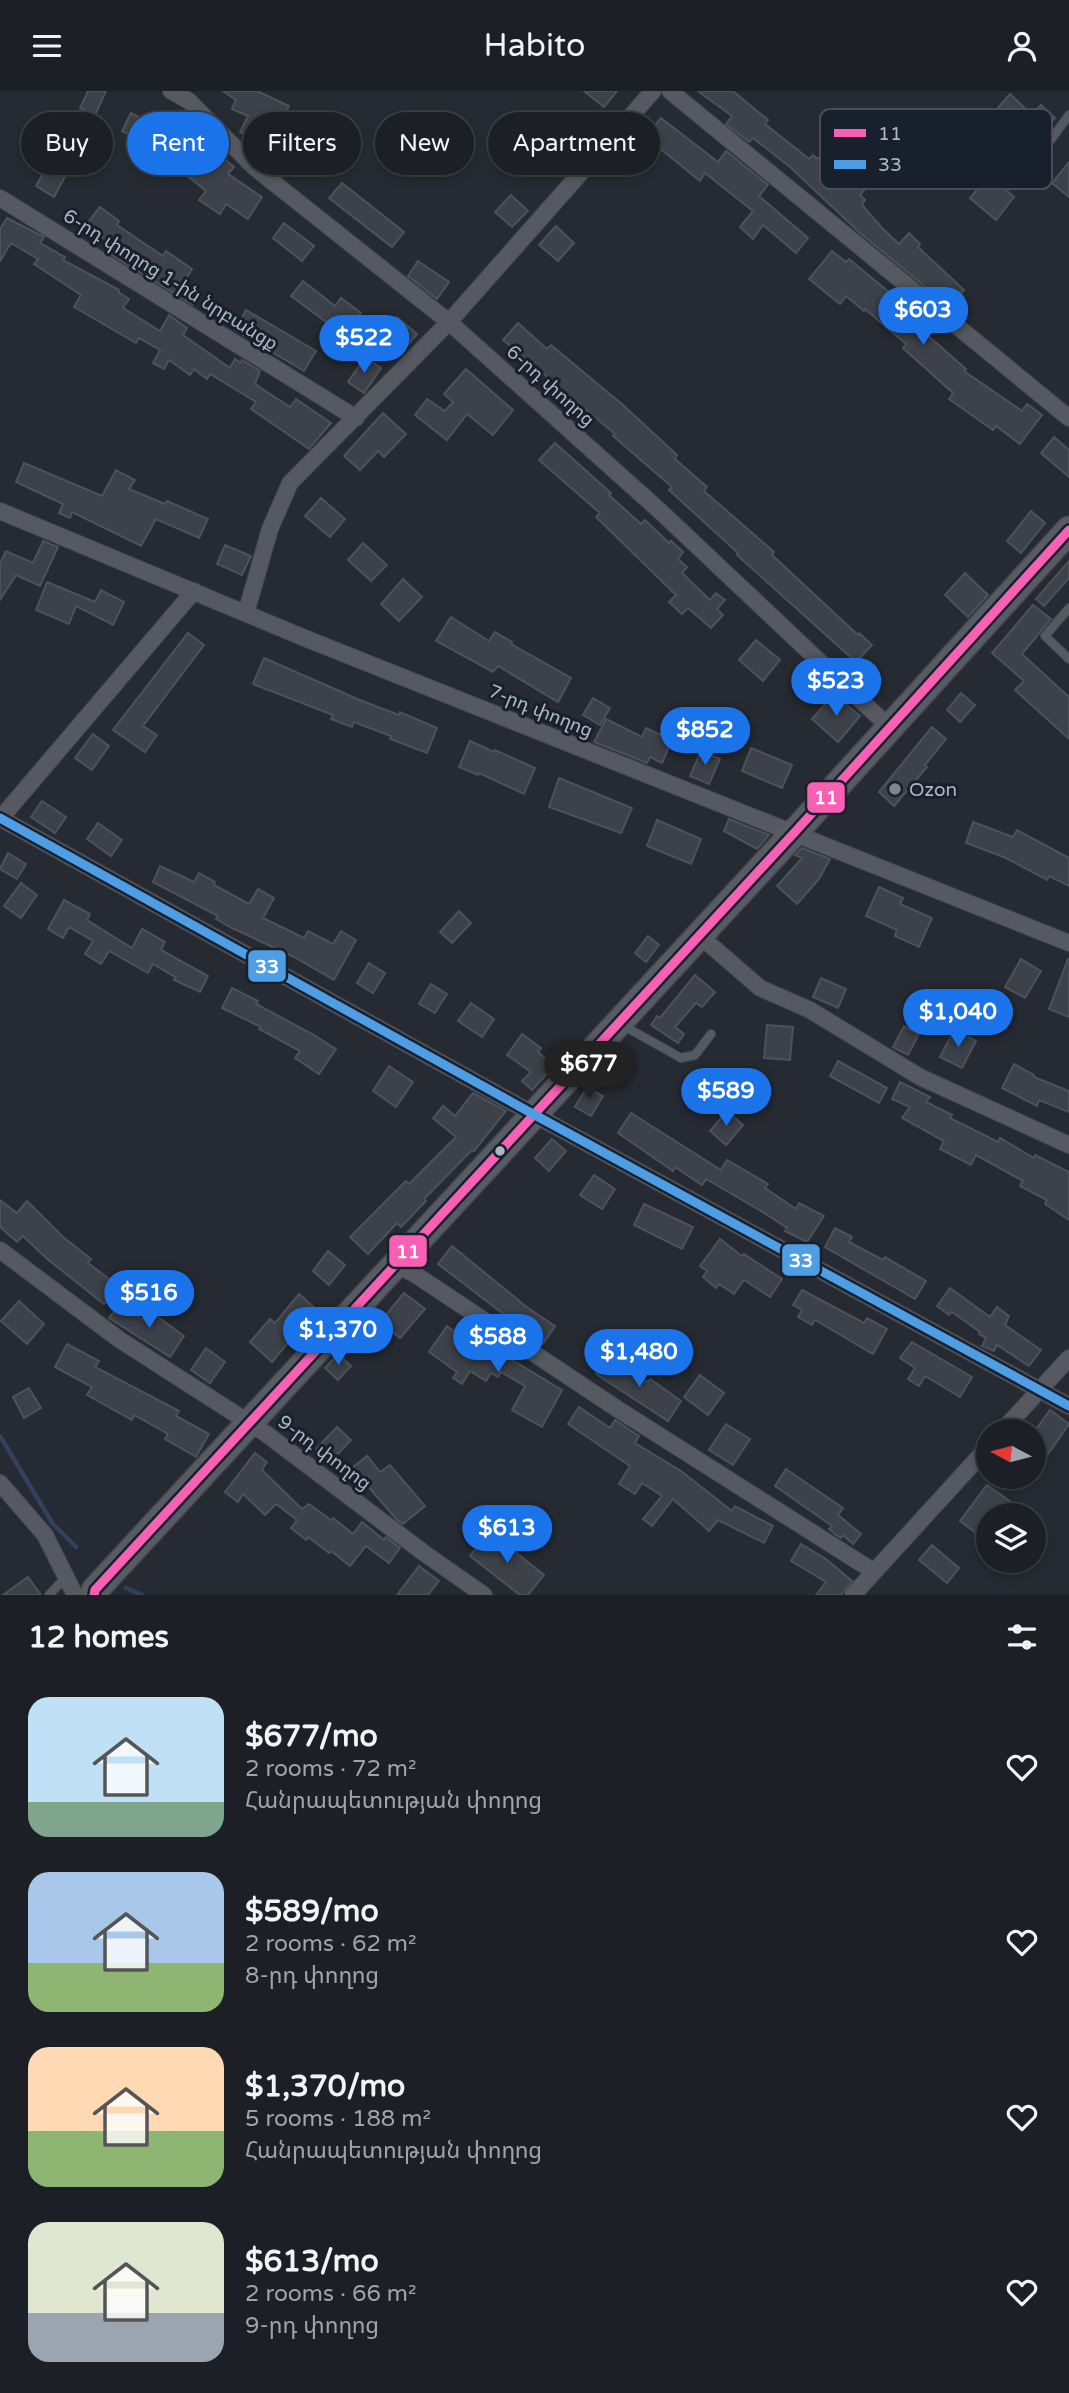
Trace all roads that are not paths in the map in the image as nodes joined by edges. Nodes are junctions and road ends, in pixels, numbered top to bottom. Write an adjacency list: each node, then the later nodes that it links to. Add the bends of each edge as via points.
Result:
1 (172, 91): 7 (street, 6-րդ փողոց, via 188,101 254,167)
2 (653, 91): 7 (street)
3 (670, 91): 9 (street)
4 (1069, 115): 5 (lane)
5 (1052, 138)
6 (0, 198): 8 (street, 6-րդ փողոց 1-ին նրբանցք)
7 (449, 322): 8 (street); 16 (street, 6-րդ փողոց, via 661,512)
8 (356, 418): 14 (street, via 290,483 270,529)
9 (1069, 418)
10 (0, 511): 12 (street, 7-րդ փողոց)
11 (1069, 530): 16 (main road)
12 (194, 591): 14 (street, 7-րդ փողոց); 17 (street)
13 (1069, 608): 15 (lane, via 1045,636)
14 (246, 613): 18 (street, 7-րդ փողոց)
15 (1069, 659)
16 (888, 726): 18 (main road)
17 (0, 819): 23 (street)
18 (793, 833): 19 (main road); 20 (street, 7-րդ փողոց)
19 (699, 935): 21 (main road); 24 (street, via 761,988 810,1010 920,1077)
20 (1069, 943)
21 (618, 1022): 22 (lane, via 681,1058 695,1055); 23 (main road)
22 (711, 1034)
23 (533, 1114): 26 (main road); 28 (street)
24 (1069, 1145)
25 (0, 1250): 31 (street, 9-րդ փողոց, via 120,1341)
26 (396, 1264): 31 (main road); 34 (street)
27 (1069, 1358): 28 (street)
28 (1041, 1390): 29 (street); 30 (street)
29 (1069, 1406)
30 (1013, 1419)
31 (250, 1424): 35 (main road); 37 (street, 9-րդ փողոց)
32 (976, 1460): 34 (street)
33 (0, 1483): 35 (street, via 45,1535)
34 (873, 1571): 38 (street)
35 (82, 1591): 36 (lane)
36 (49, 1595)
37 (484, 1595)
38 (853, 1595)

